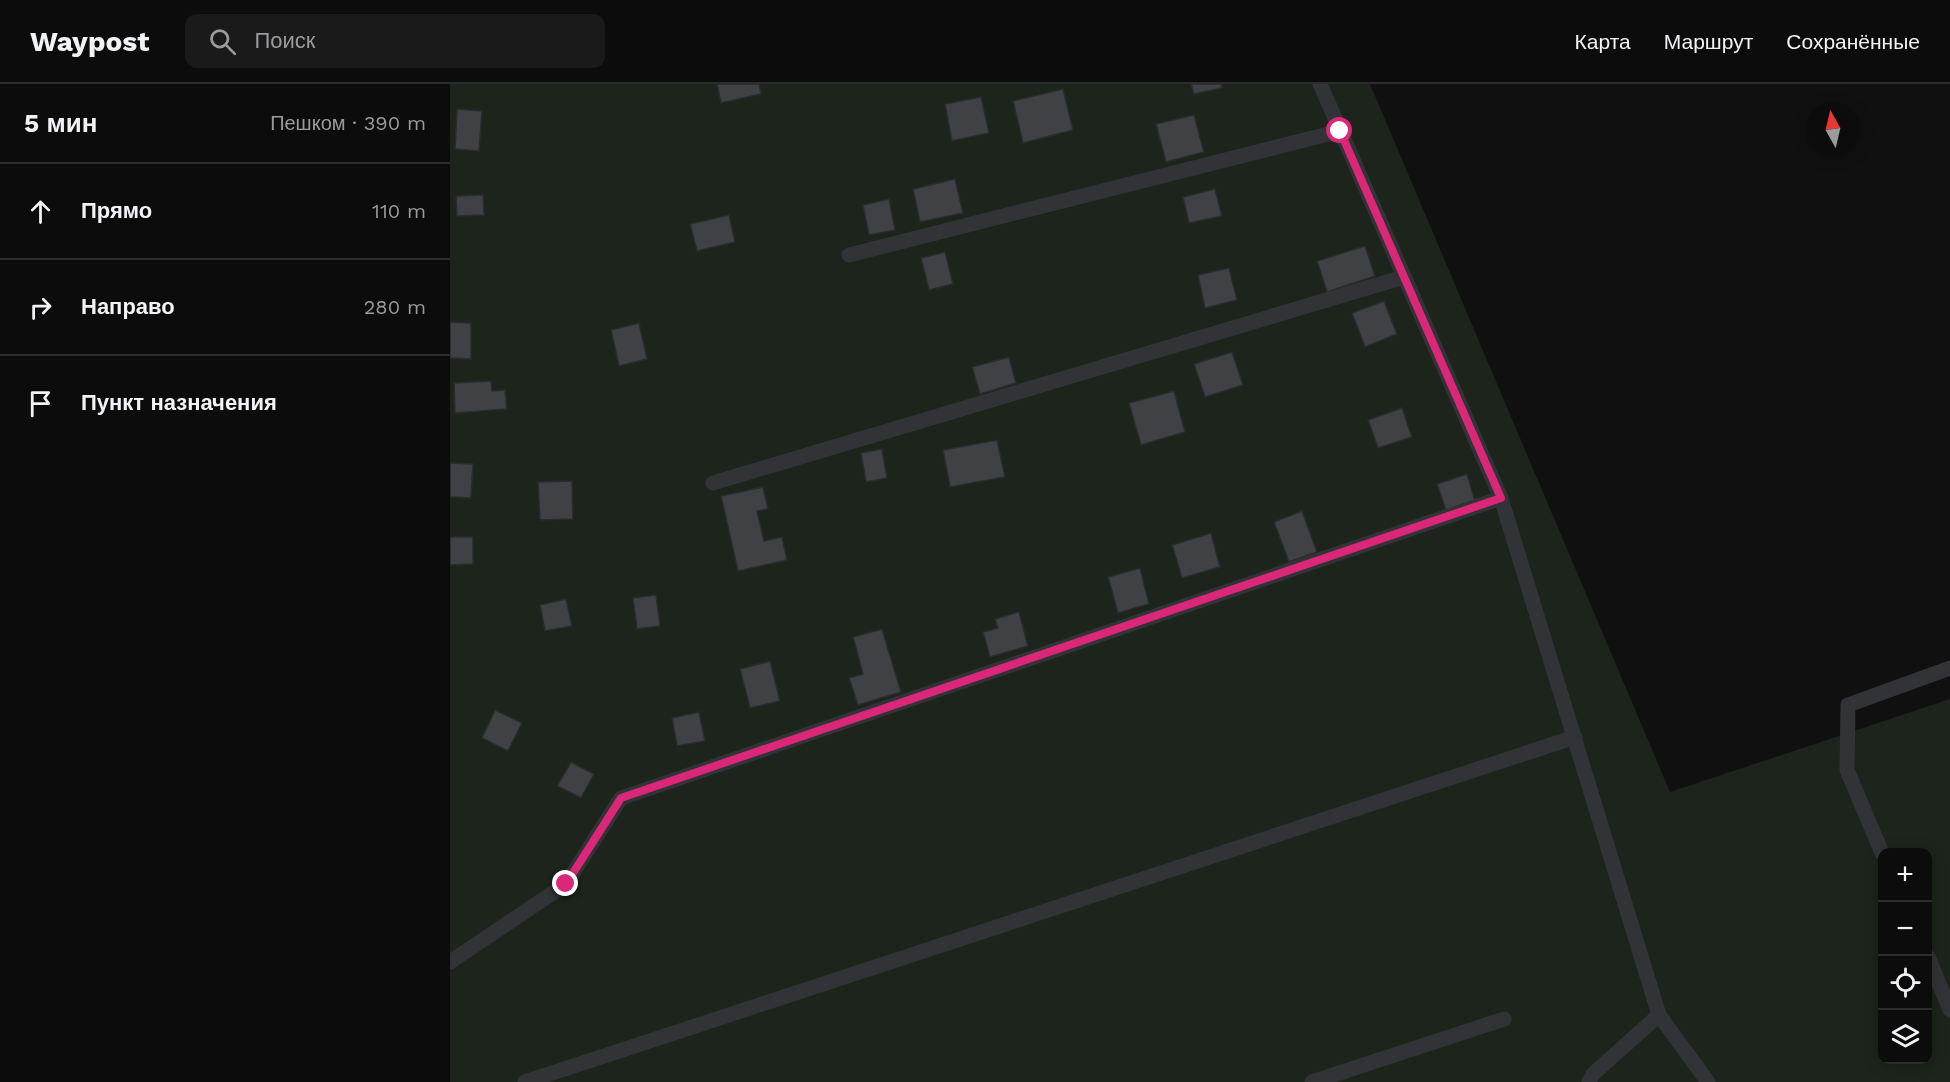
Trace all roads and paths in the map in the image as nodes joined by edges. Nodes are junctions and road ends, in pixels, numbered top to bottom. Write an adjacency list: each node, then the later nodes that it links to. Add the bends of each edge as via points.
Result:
1 (1320, 84): 2 (lane)
2 (1340, 131): 3 (lane); 4 (lane)
3 (849, 255)
4 (1404, 277): 5 (lane); 6 (lane)
5 (713, 483)
6 (1501, 498): 8 (lane); 10 (lane, via 621,798 566,884)
7 (1950, 668): 9 (lane, via 1848,705 1847,770)
8 (1575, 737): 13 (lane); 15 (lane)
9 (1880, 848)
10 (450, 962)
11 (1932, 967): 12 (lane)
12 (1950, 1010)
13 (1659, 1015): 17 (lane, via 1593,1074); 18 (lane)
14 (1504, 1019): 16 (lane)
15 (525, 1082)
16 (1312, 1082)
17 (1589, 1082)
18 (1708, 1082)

